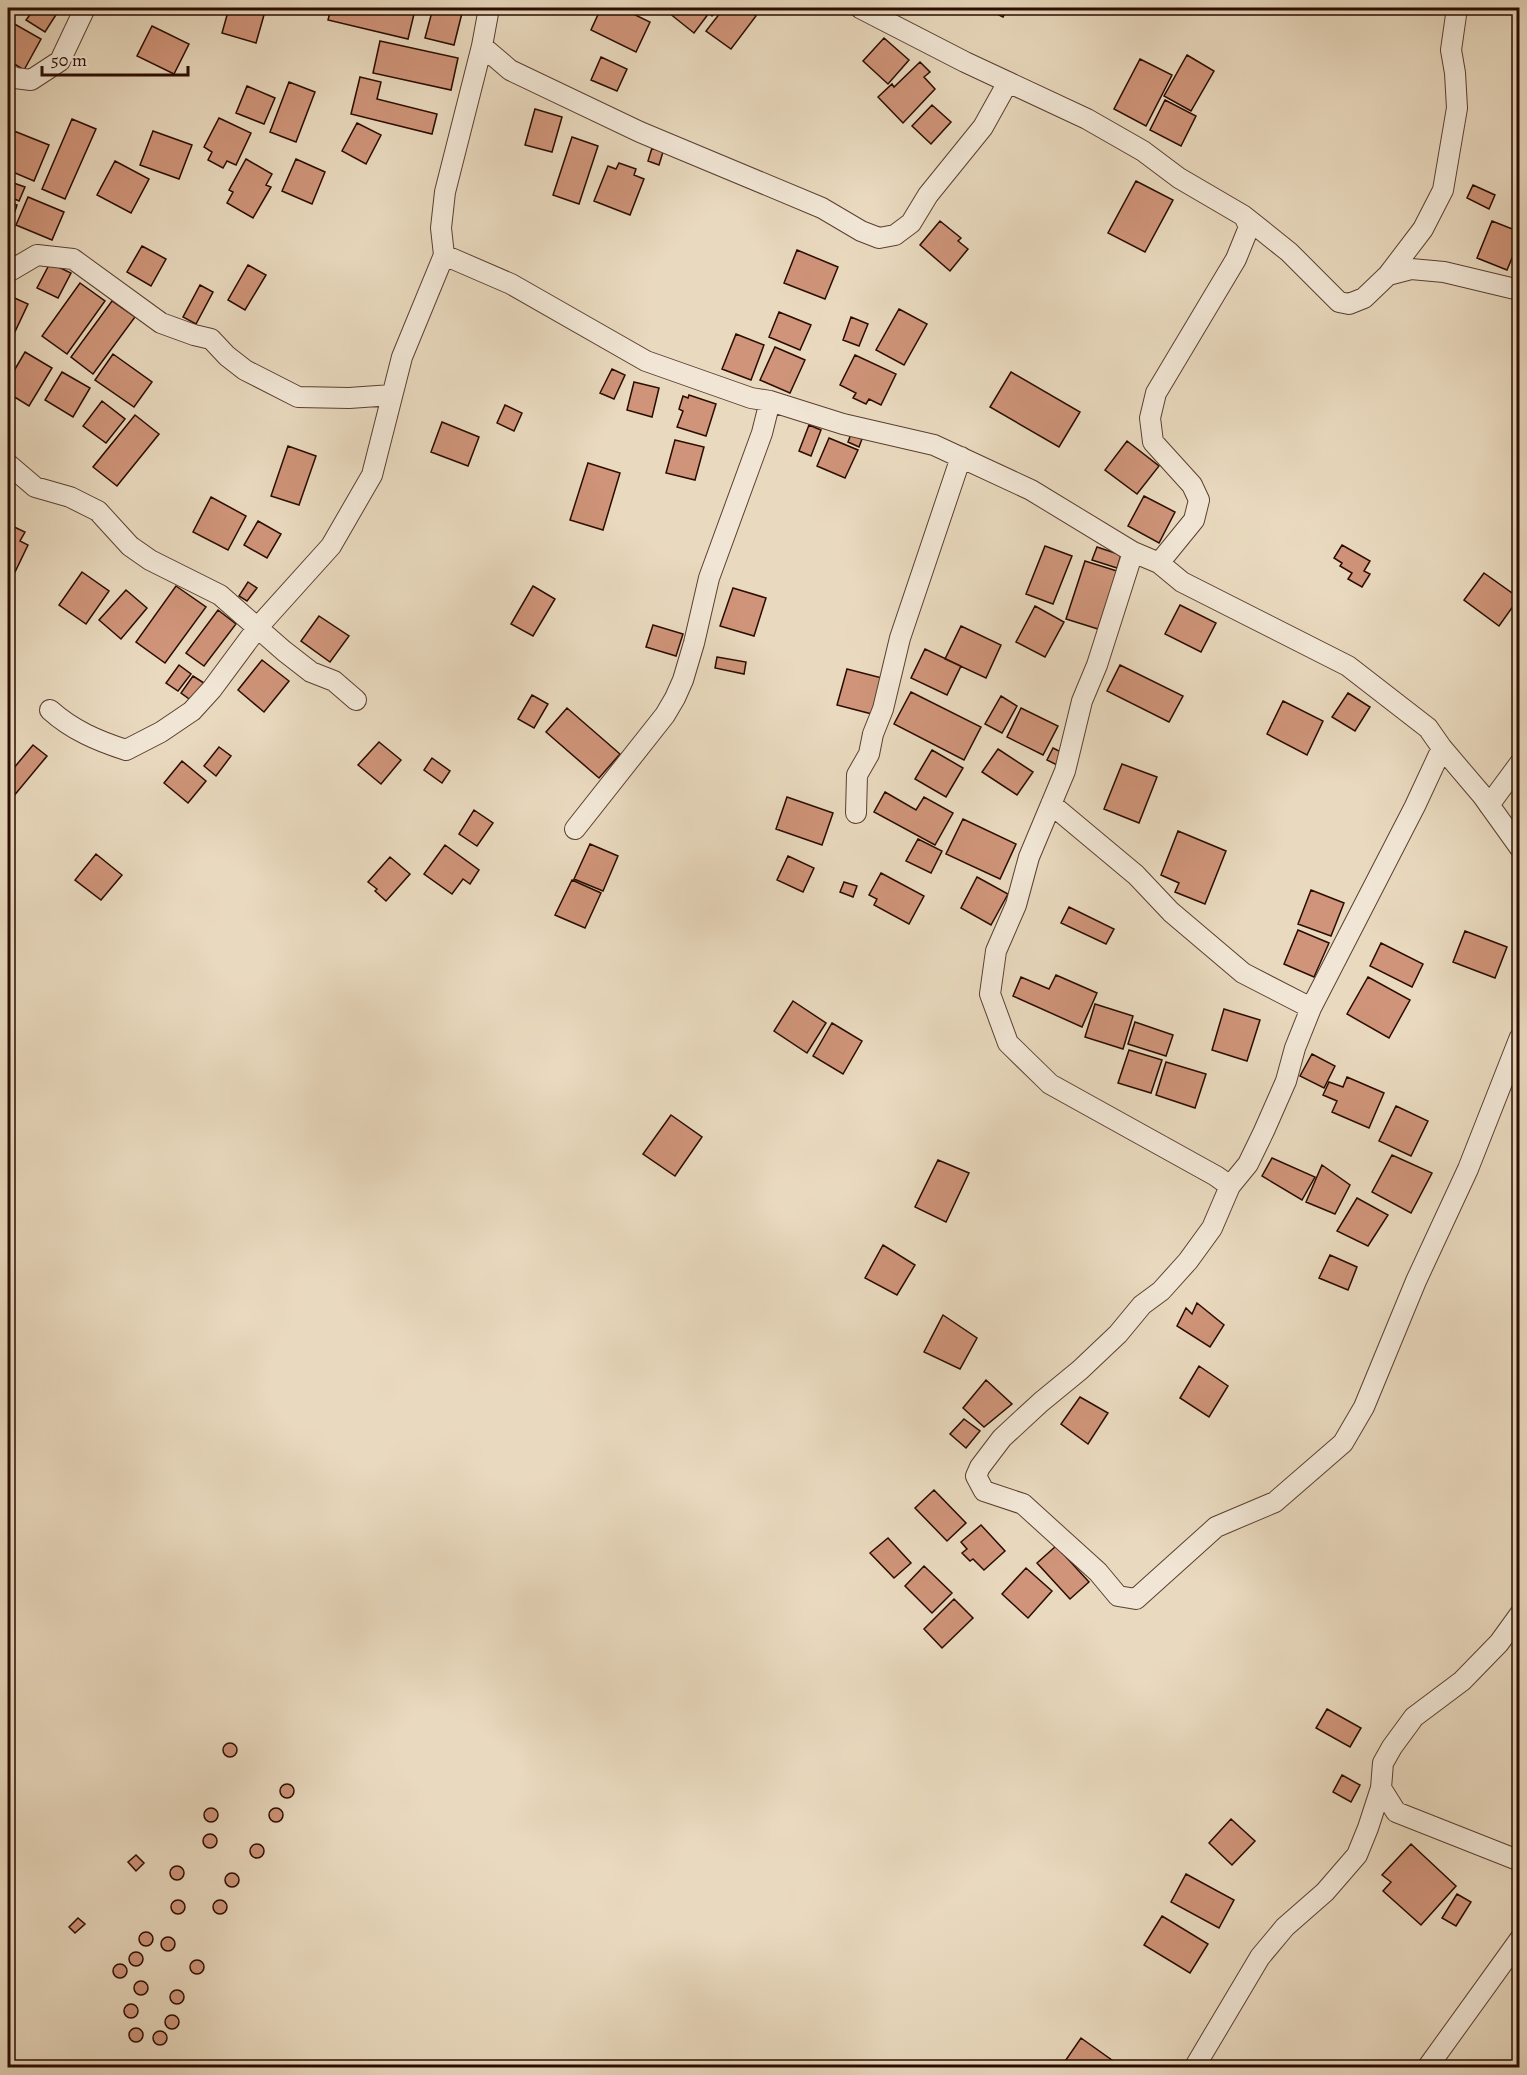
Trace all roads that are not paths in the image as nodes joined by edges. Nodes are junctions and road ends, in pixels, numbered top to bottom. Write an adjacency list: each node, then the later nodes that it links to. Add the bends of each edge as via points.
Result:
1 (85, 8): 6 (street, via 60,60 31,80)
2 (489, 8): 5 (street)
3 (860, 8): 7 (street)
4 (1457, 8): 11 (street, via 1450,50 1457,108 1443,190 1423,230)
5 (482, 46): 7 (street, via 510,70 640,132 822,208 879,238 895,235 911,223 928,195 983,127); 9 (street, via 445,192 441,228)
6 (8, 74)
7 (1008, 82): 8 (street, via 1087,119)
8 (1244, 216): 11 (street, via 1289,252 1339,302 1349,304 1364,298); 18 (street, via 1249,227 1236,259 1154,401 1150,418 1153,442 1192,485 1199,500 1194,520)
9 (444, 255): 13 (street, via 402,357); 14 (street, via 511,284 646,361)
10 (8, 272): 13 (street, via 37,255 73,259 161,323 211,339 245,370 298,397)
11 (1388, 275): 12 (street, via 1411,269 1444,272)
12 (1520, 288)
13 (392, 395): 19 (street, via 372,475 330,546)
14 (770, 401): 15 (street, via 843,424 934,445); 27 (street, via 709,578 694,643 675,698)
15 (961, 457): 17 (street, via 1031,490); 26 (street, via 900,638 869,754 857,775)
16 (8, 464): 19 (street, via 34,487 70,497 98,511 130,546 220,595)
17 (1133, 552): 18 (street); 24 (street, via 1082,701 1065,771)
18 (1159, 563): 22 (street, via 1182,582 1348,666 1428,728)
19 (258, 627): 20 (street, via 311,672 334,681); 21 (street, via 192,711 126,750 97,741)
20 (356, 700)
21 (50, 710)
22 (1442, 748): 25 (street); 29 (street)
23 (1520, 763): 25 (street)
24 (1051, 804): 29 (street, via 1243,973); 31 (street, via 996,951 990,994 1008,1043 1050,1084)
25 (1489, 805): 28 (street)
26 (856, 813)
27 (575, 829)
28 (1520, 848)
29 (1311, 1008): 31 (street, via 1264,1131 1248,1164)
30 (1520, 1038): 31 (street, via 1468,1169 1364,1407 1343,1443 1275,1502 1216,1527 1136,1599 1118,1596 1098,1572 1023,1504 984,1491 976,1476 1002,1438 1118,1334 1188,1261 1212,1228)
31 (1230, 1186)
32 (1520, 1614): 33 (street, via 1462,1681 1414,1717 1383,1763)
33 (1381, 1788): 34 (street, via 1396,1812); 36 (street, via 1357,1855 1260,1957)
34 (1520, 1861)
35 (1520, 1939): 37 (street)
36 (1194, 2067)
37 (1427, 2067)

